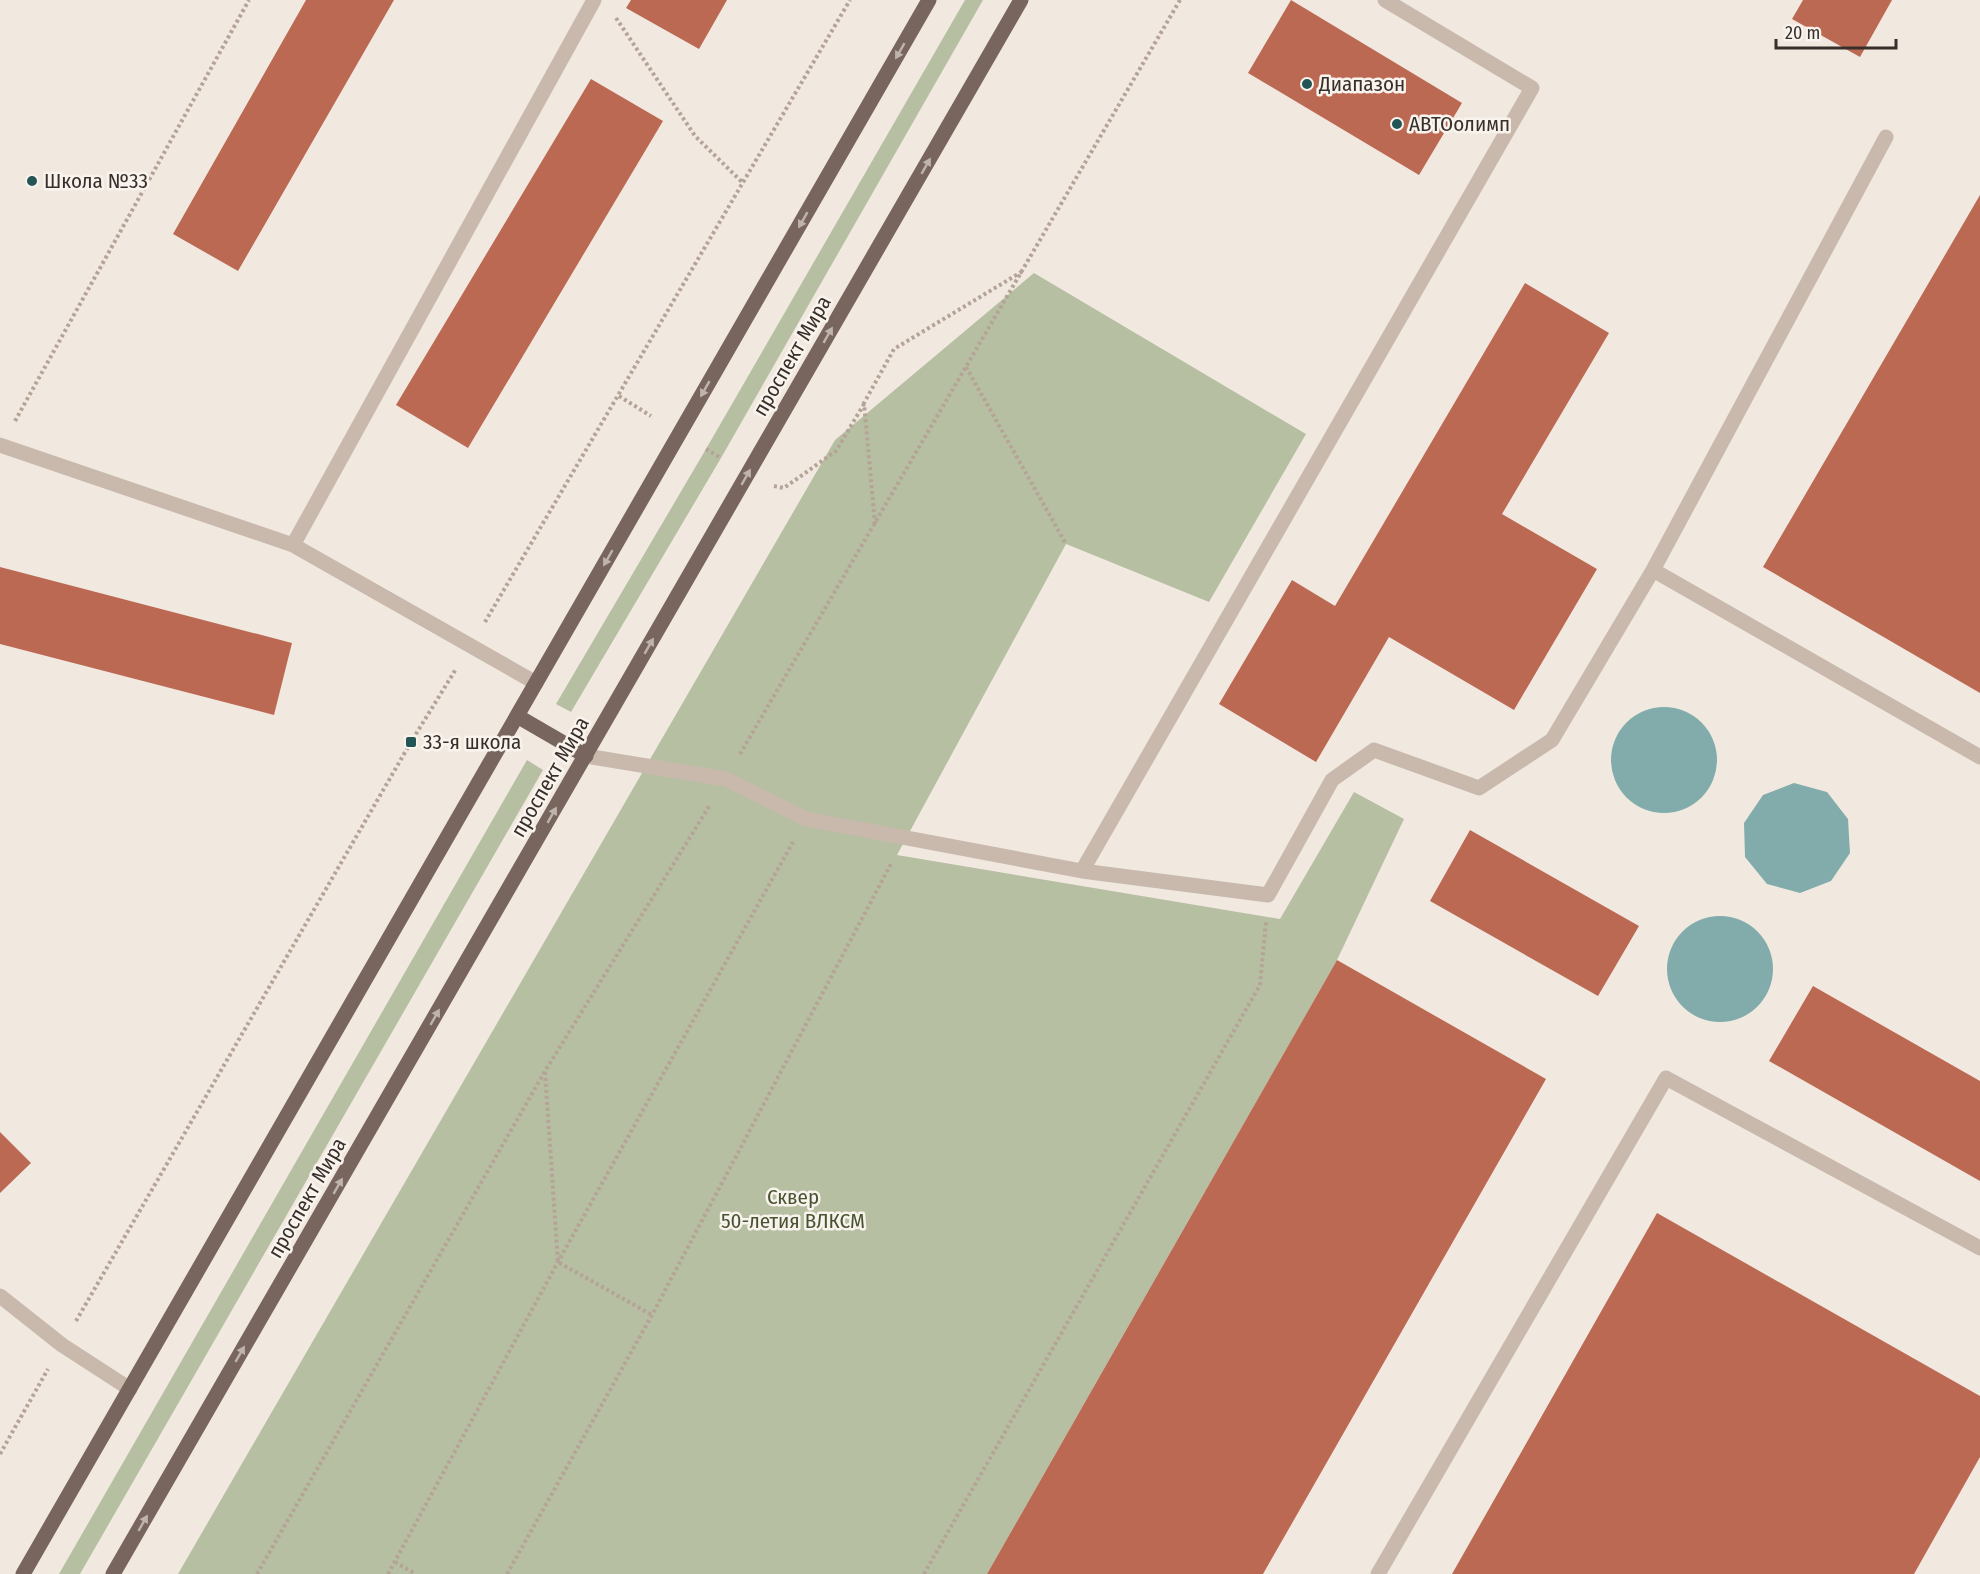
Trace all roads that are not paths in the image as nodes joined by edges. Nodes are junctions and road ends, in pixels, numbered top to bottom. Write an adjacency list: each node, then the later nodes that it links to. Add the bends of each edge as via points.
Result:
1 (594, 0): 7 (lane)
2 (929, 0): 9 (main road, one-way to 9)
3 (1021, 0): 11 (main road, проспект Мира, one-way to 3)
4 (1385, 0): 13 (lane, via 1532,88)
5 (1886, 137): 8 (lane)
6 (1, 446): 7 (lane)
7 (293, 545): 9 (lane)
8 (1653, 570): 12 (lane); 13 (lane, via 1552,740 1479,788 1374,750 1332,780 1268,895)
9 (536, 683): 10 (main road)
10 (517, 716): 11 (main road); 16 (main road)
11 (586, 756): 13 (lane, via 726,780 806,819); 18 (main road, проспект Мира, one-way to 11)
12 (1980, 757)
13 (1082, 871)
14 (1980, 1248): 19 (lane, via 1666,1078)
15 (0, 1296): 16 (lane, via 62,1345)
16 (130, 1389): 17 (main road)
17 (23, 1574)
18 (113, 1574)
19 (1378, 1574)

